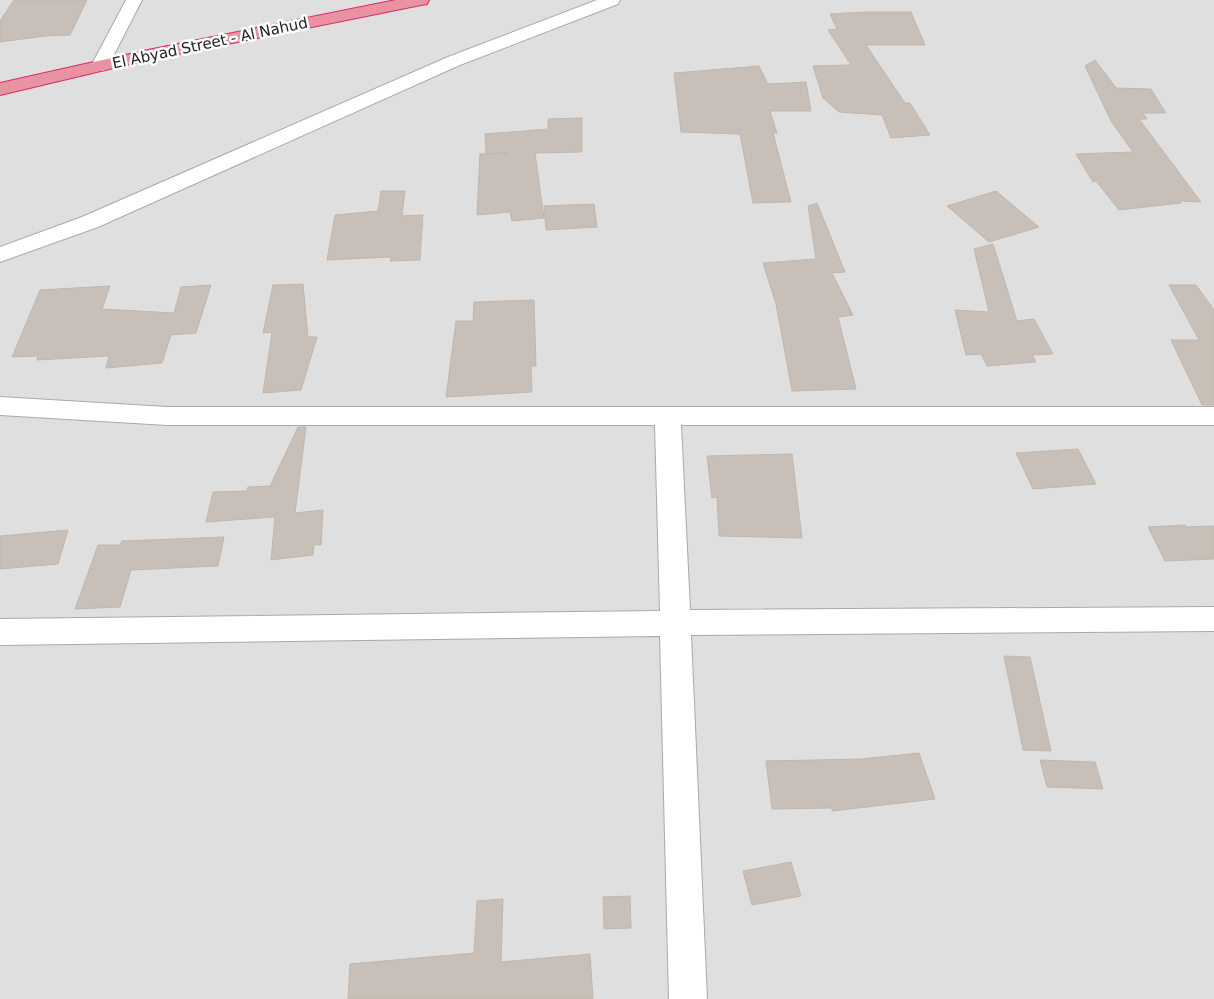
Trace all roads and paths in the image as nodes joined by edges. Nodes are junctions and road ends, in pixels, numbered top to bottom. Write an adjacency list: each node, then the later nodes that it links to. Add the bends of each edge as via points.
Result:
1 (134, 0): 4 (street)
2 (421, 0): 4 (highway, El Abyad Street - Al Nahud)
3 (612, 0): 6 (street, via 454,61 90,222)
4 (100, 66): 5 (highway, El Abyad Street - Al Nahud)
5 (0, 89)
6 (0, 254)
7 (0, 406): 8 (street, via 167,416)
8 (668, 416): 9 (street); 11 (street)
9 (1214, 416)
10 (1214, 619): 11 (street)
11 (675, 623): 12 (street); 13 (street)
12 (0, 632)
13 (688, 999)

